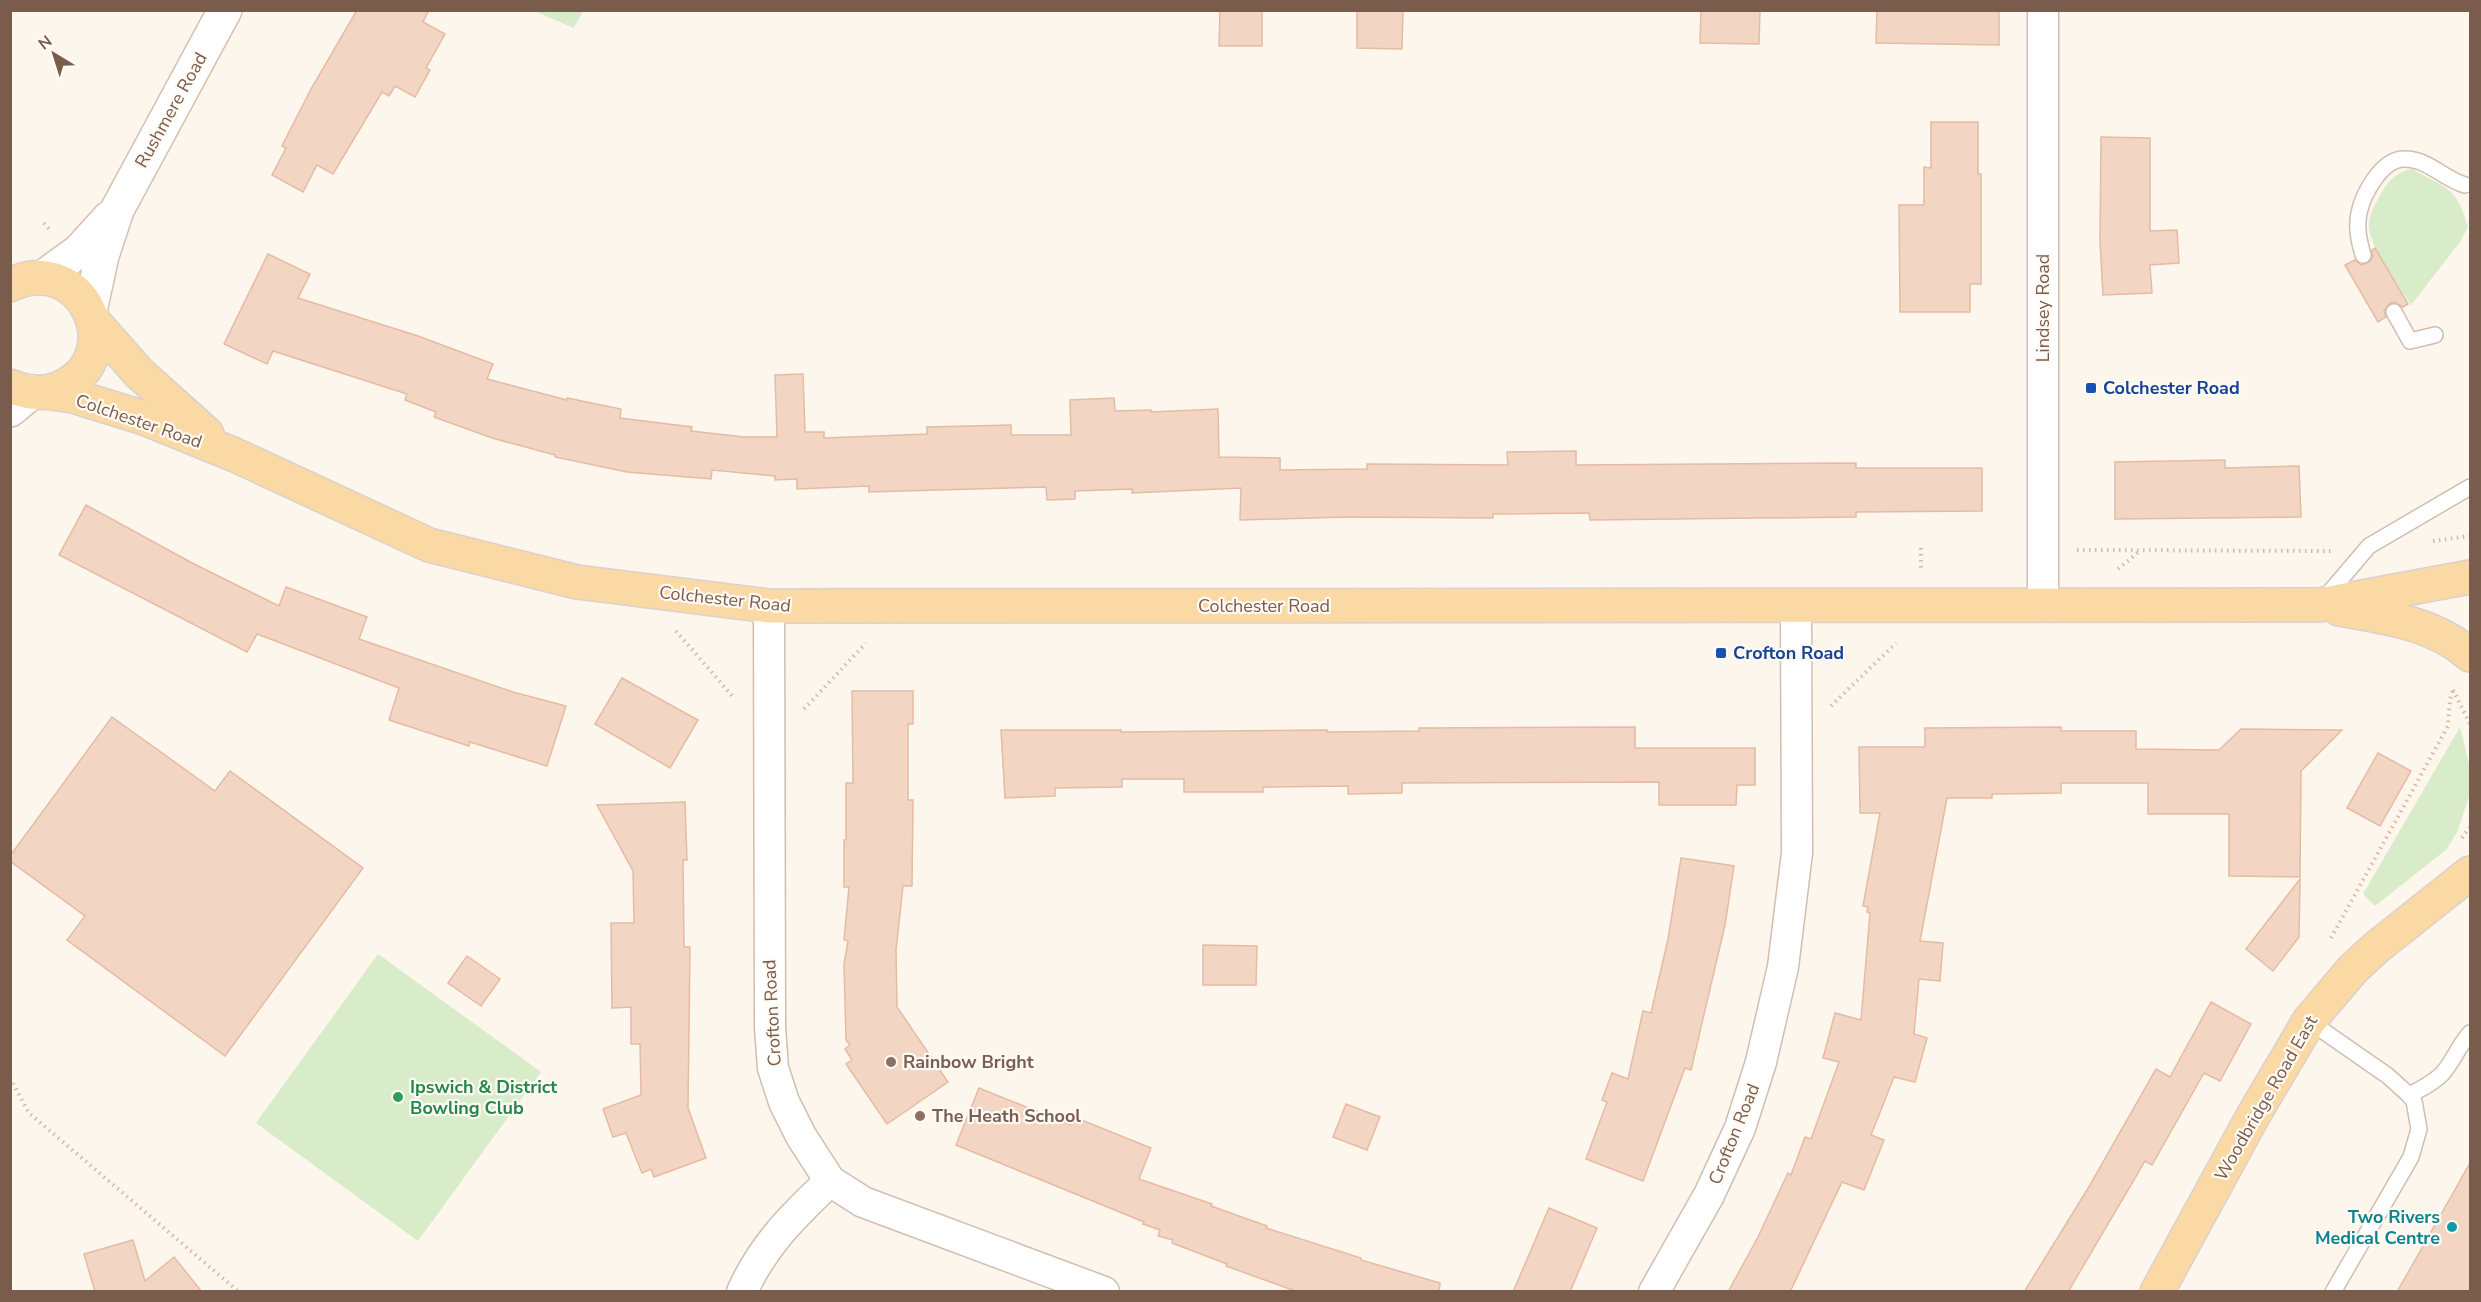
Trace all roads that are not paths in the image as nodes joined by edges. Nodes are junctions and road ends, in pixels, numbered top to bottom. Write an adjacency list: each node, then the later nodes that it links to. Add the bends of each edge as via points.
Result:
1 (225, 10): 4 (street, Rushmere Road)
2 (2043, 10): 14 (street, Lindsey Road)
3 (2465, 185): 5 (lane, via 2419,161 2399,159 2389,164 2368,191 2359,213 2358,239)
4 (117, 210): 6 (street, Rushmere Road, via 79,251); 8 (street, Rushmere Road, via 102,256)
5 (2363, 255)
6 (21, 280): 8 (main road, Colchester Road, via 57,281 71,288)
7 (2394, 312): 9 (lane, via 2410,341)
8 (92, 316): 10 (main road, via 94,350 84,369 69,384); 11 (main road, Colchester Road, via 114,346 163,397)
9 (2435, 335)
10 (24, 395): 11 (main road, Colchester Road, via 73,396 103,404)
11 (235, 455): 16 (main road, Colchester Road, via 429,545 577,582)
12 (2470, 486): 15 (lane, via 2369,546)
13 (2470, 577): 15 (main road, Colchester Road)
14 (2043, 605): 15 (main road, Colchester Road); 17 (main road, Colchester Road)
15 (2319, 605): 18 (main road, Colchester Road, via 2415,624 2439,634)
16 (769, 606): 17 (main road, Colchester Road); 25 (street, Crofton Road, via 773,1068 801,1136)
17 (1796, 606): 28 (street, Crofton Road, via 1797,853 1783,967 1761,1062 1740,1128 1709,1195)
18 (2470, 656)
19 (2470, 873): 21 (main road, Woodbridge Road East)
20 (2470, 899): 21 (main road, Woodbridge Road East)
21 (2404, 927): 22 (main road, Woodbridge Road East, via 2353,969)
22 (2309, 1021): 24 (lane); 29 (main road, Woodbridge Road East)
23 (2470, 1033): 24 (lane, via 2443,1072)
24 (2409, 1095): 30 (lane, via 2414,1101 2419,1128 2412,1155)
25 (830, 1181): 26 (street, via 788,1220); 27 (street, Crofton Road, via 863,1202)
26 (741, 1292)
27 (1104, 1292)
28 (1654, 1292)
29 (2157, 1292)
30 (2333, 1292)

